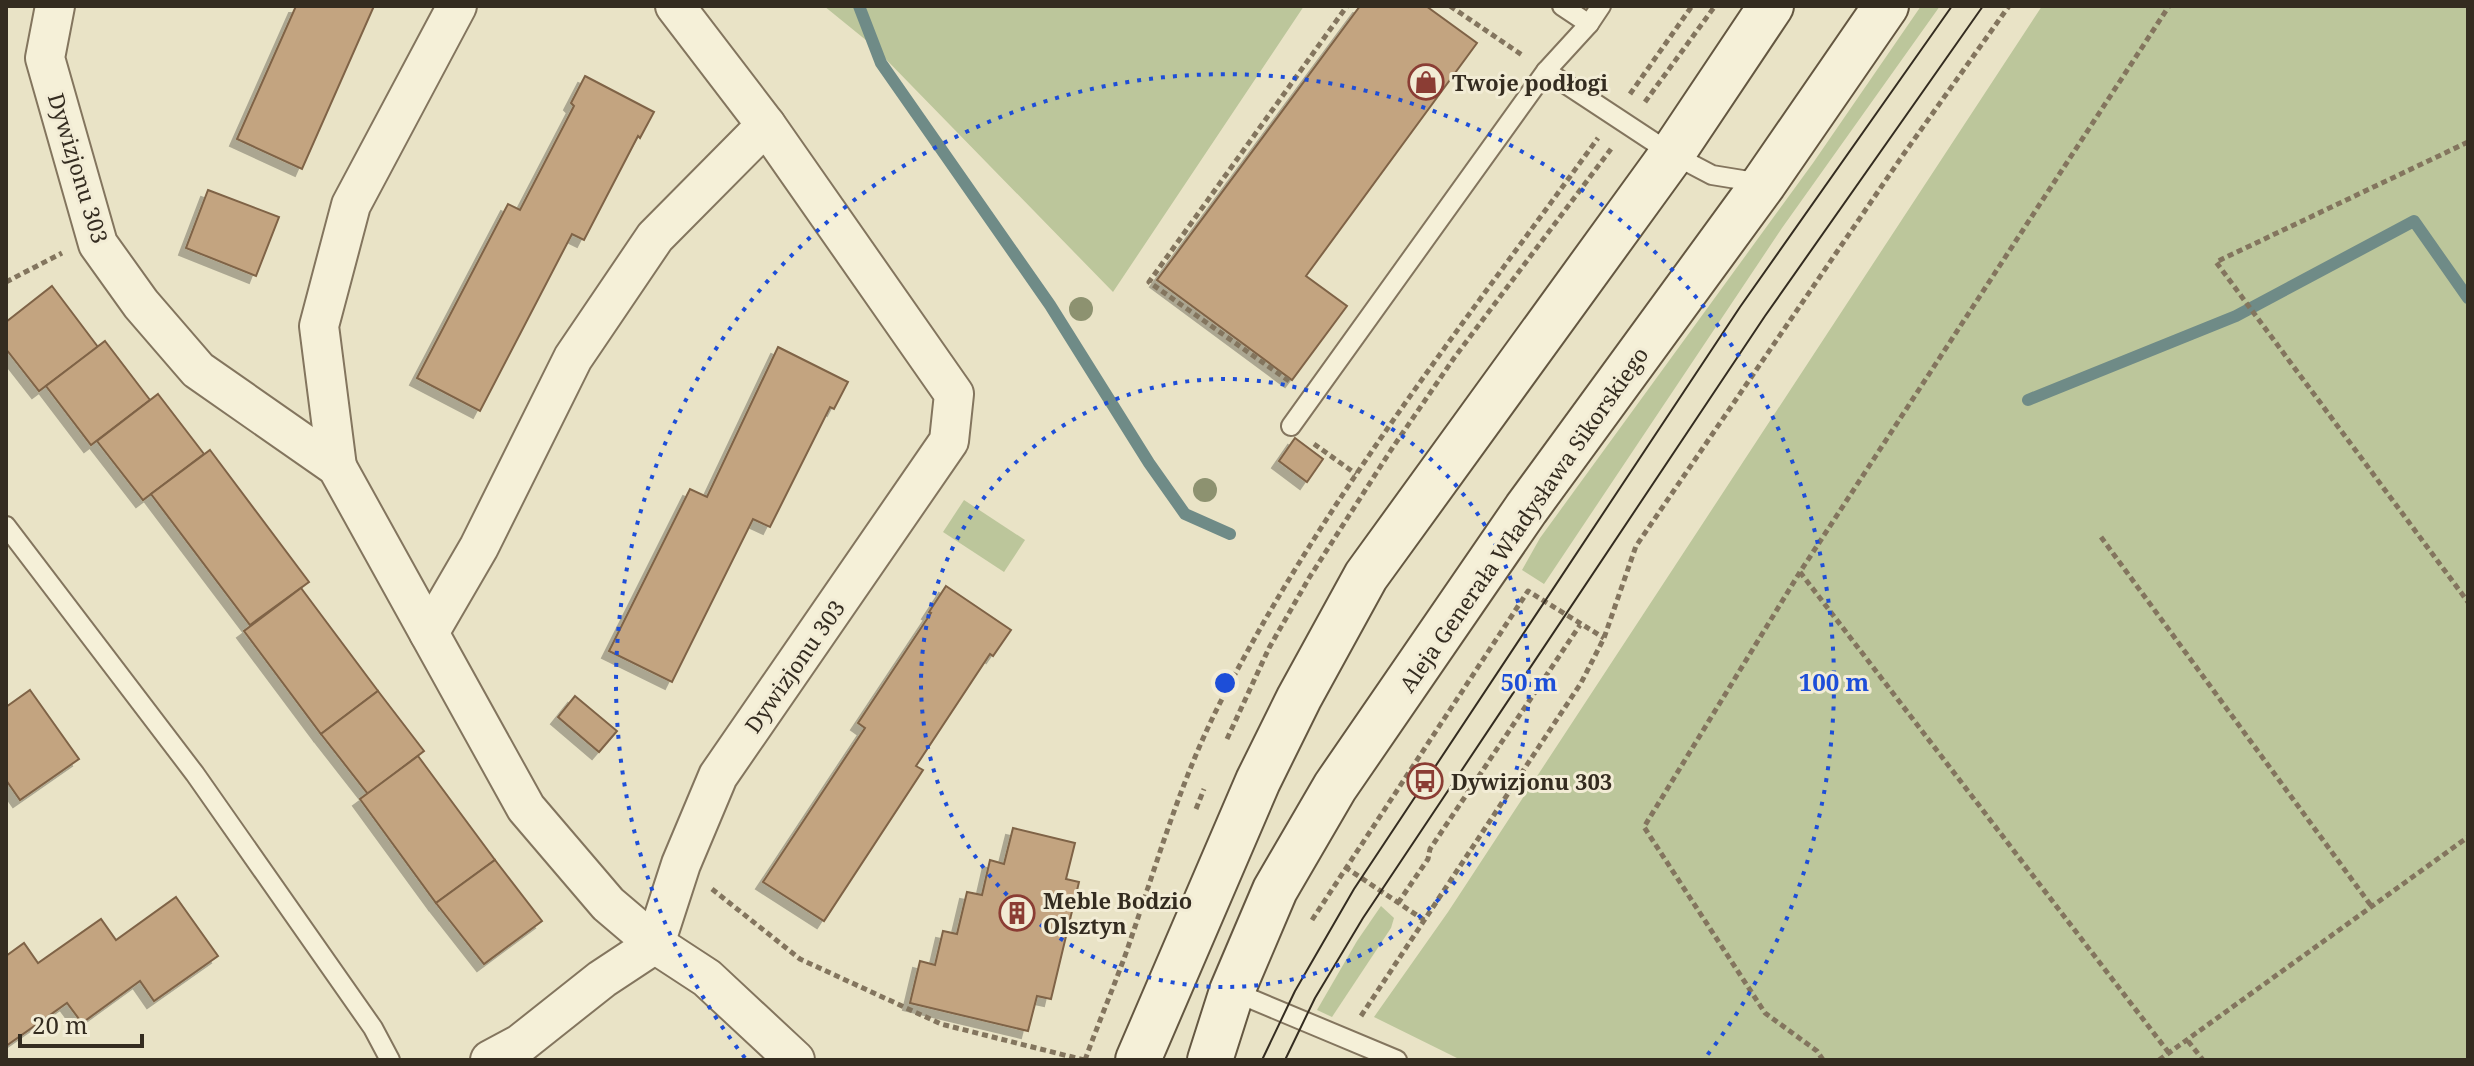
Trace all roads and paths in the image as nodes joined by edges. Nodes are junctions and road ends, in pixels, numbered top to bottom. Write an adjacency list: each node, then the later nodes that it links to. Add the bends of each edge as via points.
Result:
1 (55, 6): 23 (street, Dywizjonu 303, via 45,58 98,244 198,370)
2 (457, 6): 23 (street, Dywizjonu 303, via 351,205 319,326)
3 (675, 6): 14 (street, Dywizjonu 303)
4 (1347, 6): 20 (path, via 1149,282)
5 (1450, 6): 13 (path)
6 (1562, 6): 12 (lane)
7 (1601, 6): 12 (lane)
8 (1771, 6): 16 (main road)
9 (1886, 6): 17 (main road, Aleja Generała Władysława Sikorskiego)
10 (2009, 6): 31 (path, via 1636,546)
11 (2169, 6): 27 (path)
12 (1589, 24): 13 (lane)
13 (1546, 71): 16 (lane); 20 (lane)
14 (766, 125): 30 (street, via 655,237 573,358 479,547); 33 (street, Dywizjonu 303, via 954,394 949,441 718,776)
15 (2468, 142): 28 (path, via 2216,262)
16 (1672, 154): 17 (lane, via 1712,175); 46 (main road, via 1366,576 1258,781)
17 (1764, 183): 38 (main road, Aleja Generała Władysława Sikorskiego, via 1526,509 1335,787 1275,890)
18 (56, 256): 19 (path)
19 (6, 282)
20 (1312, 397): 21 (lane)
21 (1291, 426)
22 (1328, 455): 24 (path)
23 (337, 467): 30 (street, Dywizjonu 303)
24 (1356, 474)
25 (6, 526): 42 (lane, via 195,774)
26 (2101, 537): 35 (path)
27 (1800, 572): 41 (path); 49 (path, via 1644,827 1765,1013)
28 (2468, 602)
29 (1580, 625): 31 (path); 34 (path); 34 (path, via 1528,591 1345,867)
30 (429, 633): 37 (street, Dywizjonu 303, via 526,808 608,904)
31 (1604, 638): 36 (path, via 1581,683)
32 (2468, 837): 35 (path)
33 (681, 864): 37 (street, Dywizjonu 303); 45 (path, via 800,959 941,1024)
34 (1398, 903): 36 (path)
35 (2372, 907): 40 (path)
36 (1424, 920): 39 (path)
37 (655, 944): 43 (street, via 520,1044); 44 (street, Dywizjonu 303, via 707,978)
38 (1232, 991): 39 (lane); 47 (main road, Aleja Generała Władysława Sikorskiego)
39 (1346, 1039): 48 (lane)
40 (2188, 1041): 41 (path); 51 (path)
41 (2169, 1053): 50 (path)
42 (390, 1060)
43 (490, 1060)
44 (795, 1060)
45 (1084, 1060)
46 (1138, 1060)
47 (1210, 1060)
48 (1397, 1060)
49 (1823, 1060)
50 (2159, 1060)
51 (2203, 1060)

